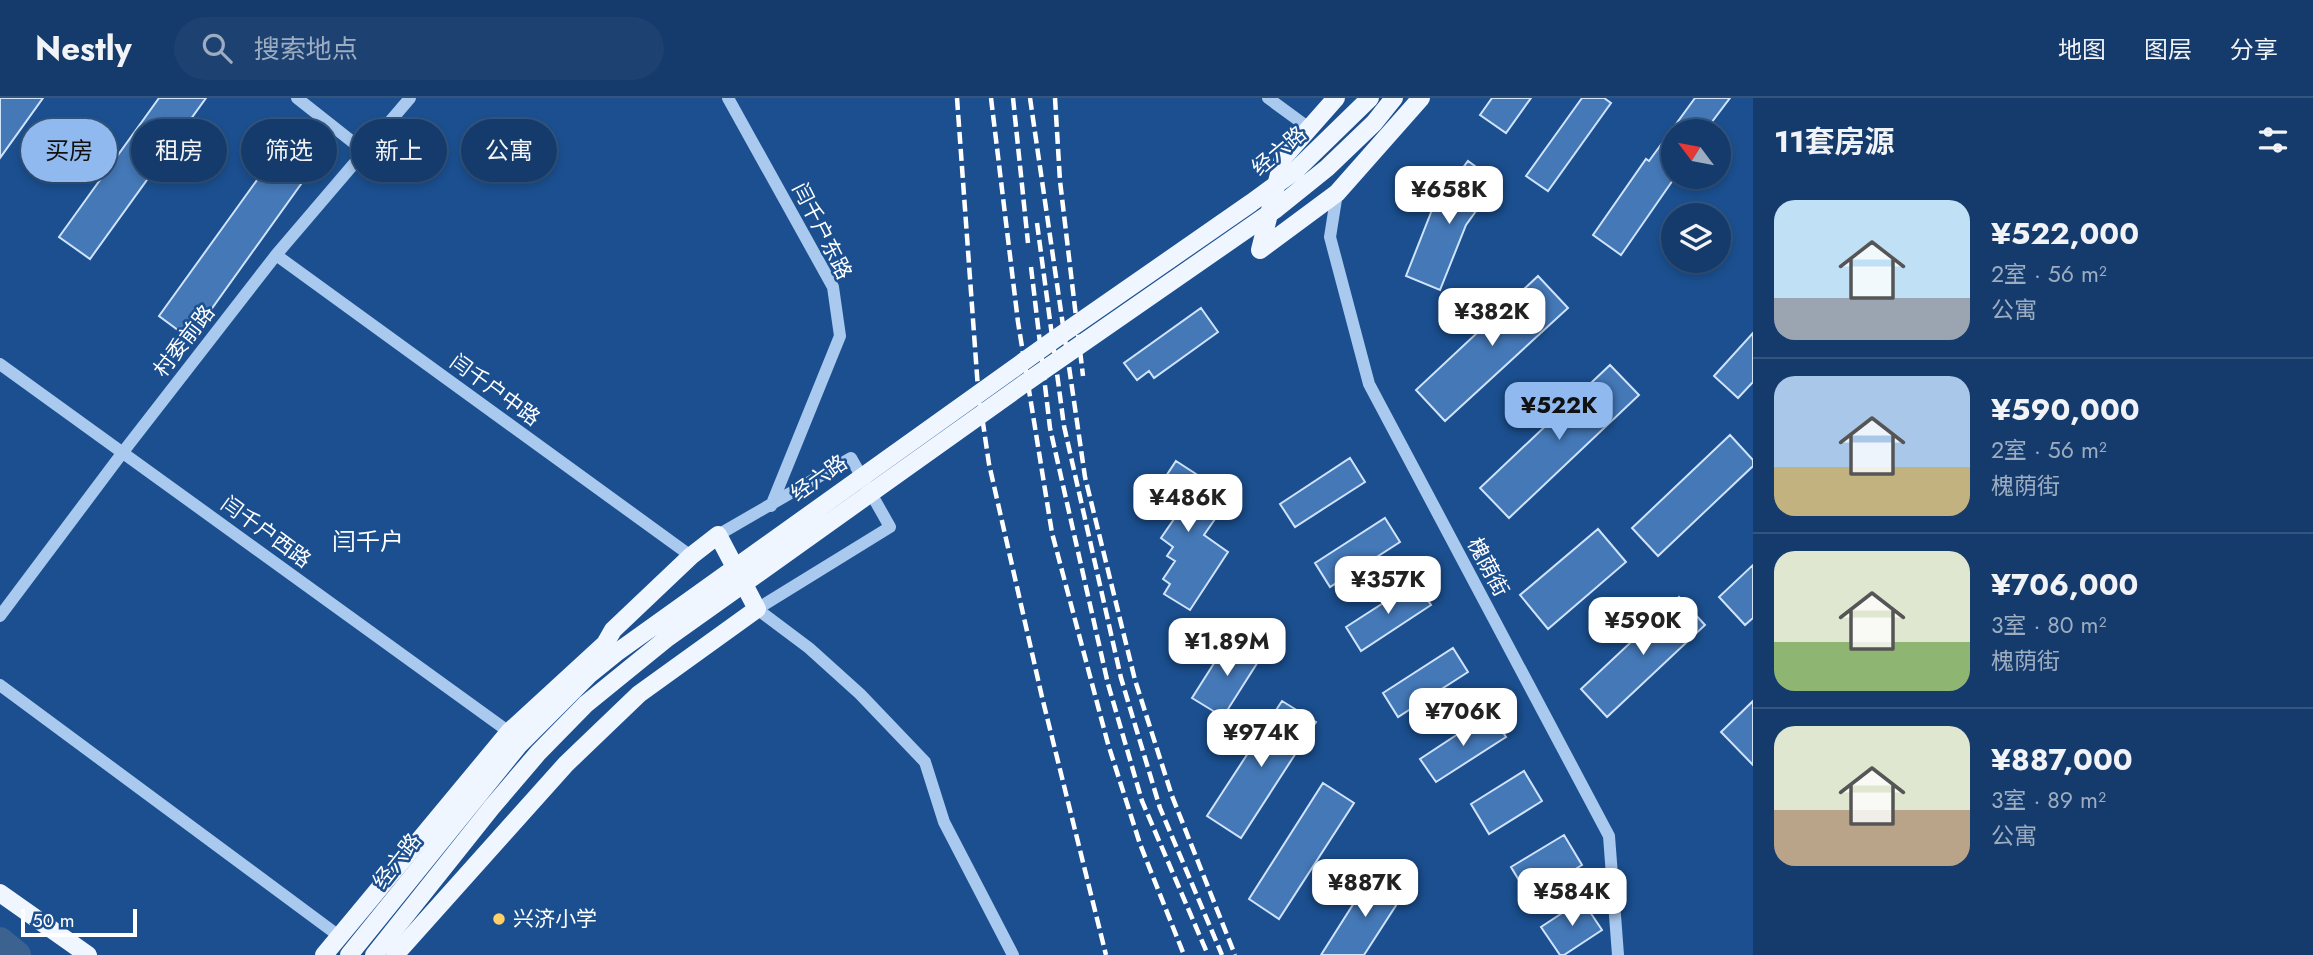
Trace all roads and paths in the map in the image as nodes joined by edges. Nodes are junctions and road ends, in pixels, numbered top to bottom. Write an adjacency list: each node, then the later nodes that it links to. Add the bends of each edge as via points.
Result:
1 (297, 98): 11 (street)
2 (410, 98): 9 (street, 村委前路)
3 (728, 98): 17 (street, 闫千户东路, via 833,287 840,336)
4 (1268, 98): 10 (street)
5 (1336, 98): 10 (main road)
6 (1370, 98): 28 (main road, 经六路, bridge, via 1294,171 1251,203 607,660 518,746)
7 (1394, 98): 29 (main road, 经六路, bridge, via 1374,123 1276,209 666,639 586,704 515,780)
8 (1421, 98): 13 (main road)
9 (392, 119)
10 (1309, 128): 13 (main road, via 1283,158 1260,250)
11 (351, 141)
12 (351, 166): 14 (street, 村委前路)
13 (1337, 193): 32 (street, 槐荫街, via 1330,237 1369,384 1609,836)
14 (276, 255): 16 (street, 村委前路); 19 (street, 闫千户中路)
15 (0, 364): 16 (street, 闫千户西路)
16 (123, 452): 21 (street, 村委前路); 23 (street, 闫千户西路)
17 (771, 506): 18 (street); 20 (street, via 851,458 890,527)
18 (718, 535): 19 (main road); 20 (main road)
19 (691, 556): 23 (main road)
20 (757, 609): 30 (main road, via 639,694 566,764); 31 (street, via 850,685 925,762 944,822)
21 (0, 616)
22 (0, 685): 25 (street)
23 (509, 732): 25 (main road)
24 (0, 893): 26 (main road)
25 (339, 936): 27 (main road)
26 (88, 955)
27 (324, 955)
28 (349, 955)
29 (374, 955)
30 (395, 955)
31 (1013, 955)
32 (1618, 955)

